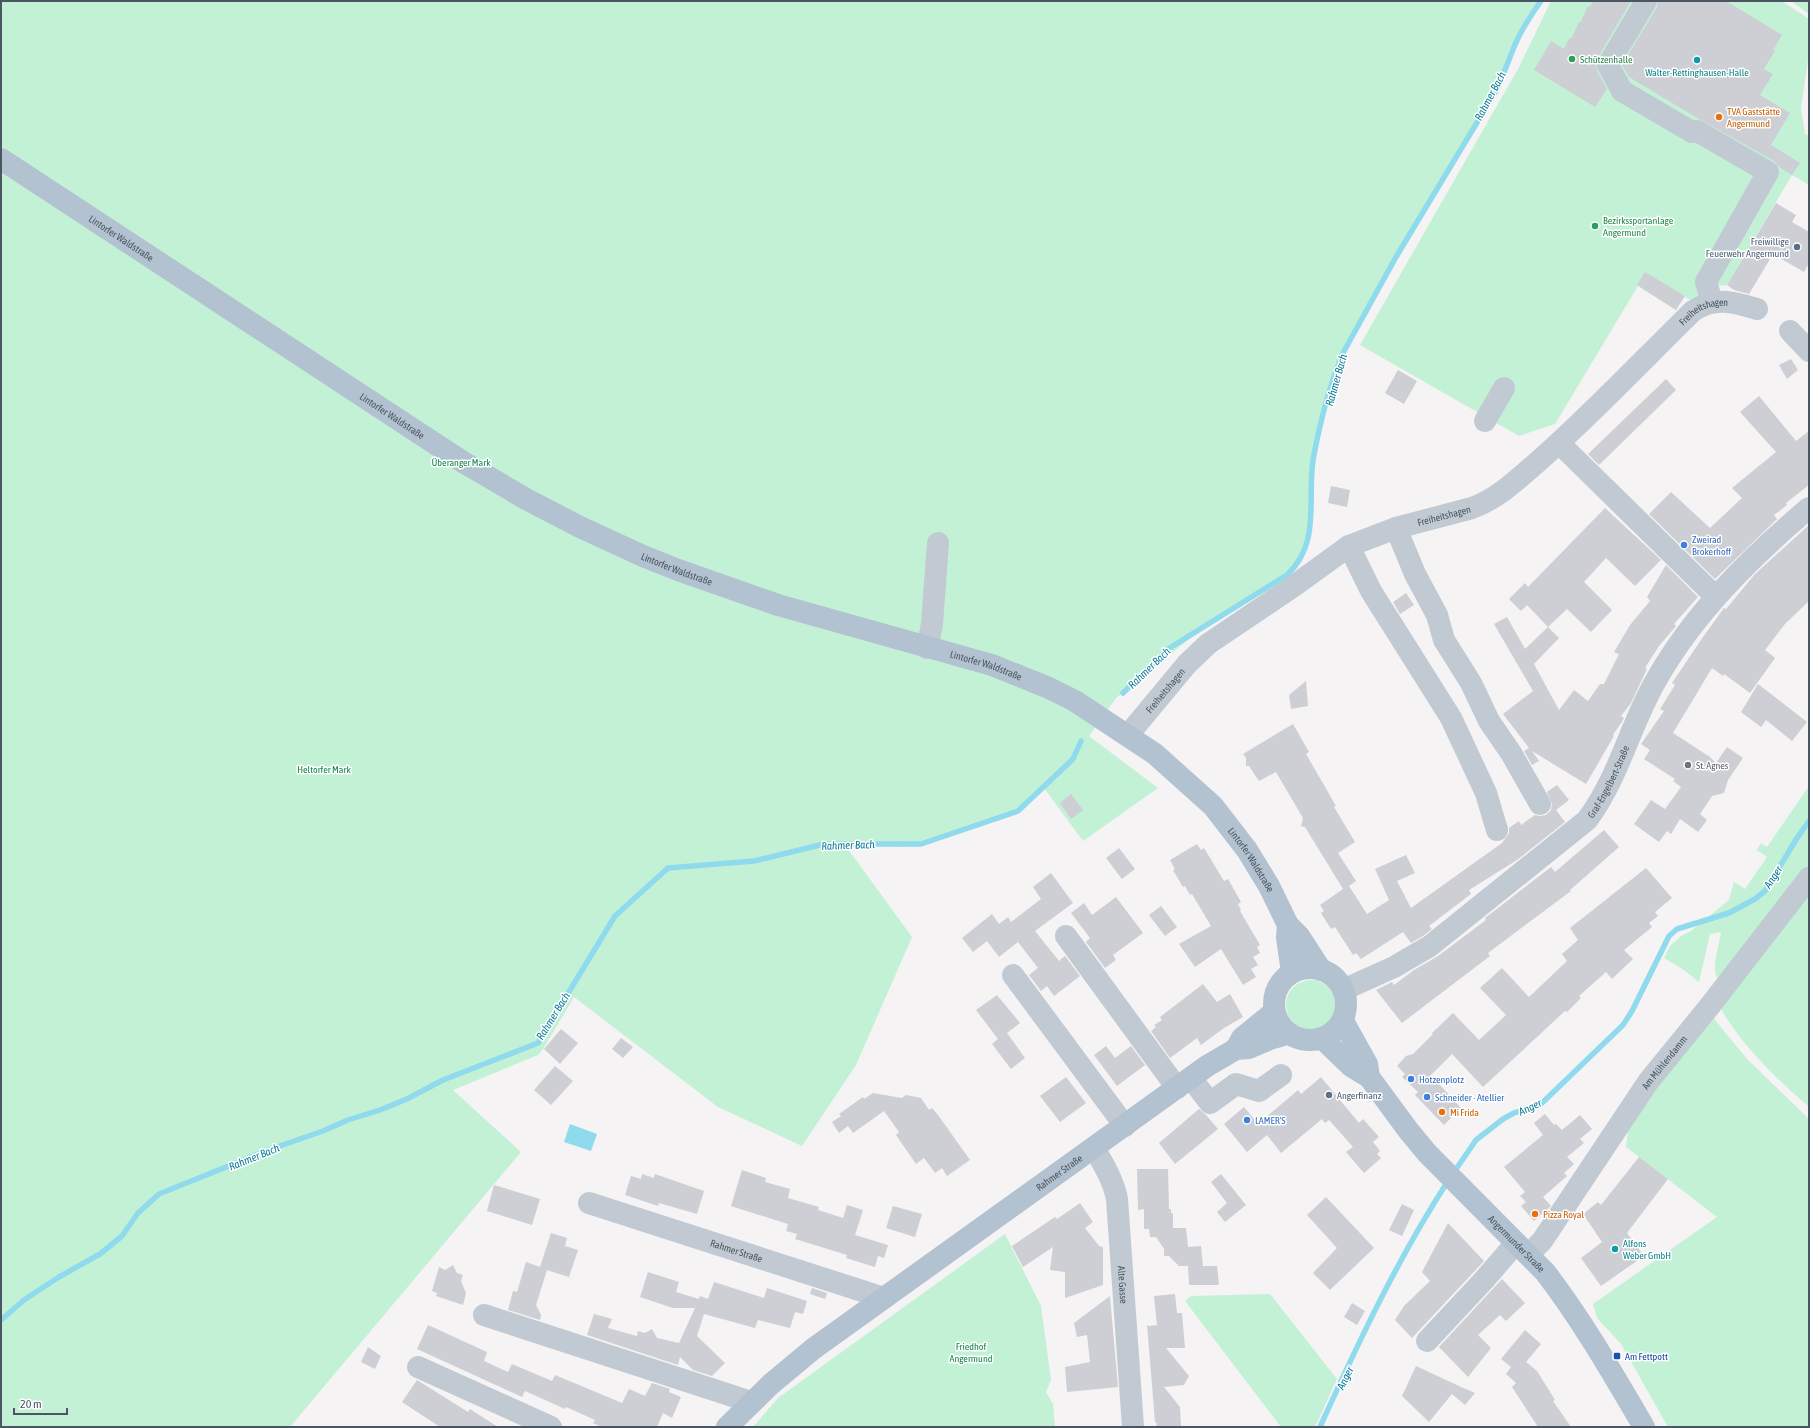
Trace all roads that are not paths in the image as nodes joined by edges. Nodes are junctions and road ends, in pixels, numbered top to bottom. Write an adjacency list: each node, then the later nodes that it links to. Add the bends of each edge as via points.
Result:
1 (1646, 1): 3 (street, via 1608,65 1622,91 1768,172 1706,282)
2 (1, 159): 15 (main road, Lintorfer Waldstraße, via 463,462 526,499 594,533 678,570 778,605)
3 (1712, 302): 4 (street, Freiheitshagen, via 1734,302); 9 (street, Freiheitshagen, via 1693,311)
4 (1757, 309)
5 (1790, 331): 6 (street)
6 (1809, 351)
7 (1504, 388): 8 (street)
8 (1485, 421)
9 (1558, 443): 11 (street, Freiheitshagen, via 1512,484 1483,504); 14 (street)
10 (1809, 508): 14 (street, Graf-Engelbert-Straße, via 1749,562)
11 (1396, 528): 13 (street, Freiheitshagen); 17 (street, via 1415,574 1437,615 1444,640 1471,683 1488,721 1511,753)
12 (938, 543): 15 (street, via 932,624)
13 (1349, 546): 16 (street, Freiheitshagen, via 1208,644 1187,664); 18 (street, via 1371,591 1451,718 1486,793)
14 (1716, 597): 25 (street, Graf-Engelbert-Straße, via 1680,642 1655,682 1606,790 1587,820 1430,946 1394,967)
15 (927, 648): 16 (main road, Lintorfer Waldstraße, via 992,665 1049,688 1075,701)
16 (1128, 735): 20 (main road, Lintorfer Waldstraße, via 1155,754 1225,821 1270,886)
17 (1540, 804)
18 (1497, 830)
19 (1809, 878): 38 (street, Am Mühlendamm, via 1648,1082 1542,1241)
20 (1288, 925): 22 (main road, Lintorfer Waldstraße, via 1299,936); 23 (main road, via 1286,938)
21 (1066, 936): 33 (street)
22 (1321, 970): 23 (main road, via 1311,968); 25 (main road, via 1334,978)
23 (1292, 972): 26 (main road, via 1275,992)
24 (1013, 975): 34 (street)
25 (1343, 990): 27 (main road, via 1346,1002)
26 (1274, 1012): 28 (main road, via 1279,1025); 30 (main road, Rahmer Straße, via 1242,1038)
27 (1343, 1021): 29 (main road, via 1335,1031); 32 (main road, Angermunder Straße, via 1367,1064)
28 (1287, 1034): 29 (main road, via 1303,1040); 30 (main road, Rahmer Straße, via 1249,1048)
29 (1323, 1039): 32 (main road, Angermunder Straße, via 1351,1066)
30 (1236, 1049): 33 (main road, Rahmer Straße)
31 (1281, 1075): 33 (street, via 1259,1091 1236,1084 1210,1103)
32 (1369, 1077): 38 (main road, Angermunder Straße, via 1427,1153)
33 (1184, 1083): 34 (main road, Rahmer Straße)
34 (1125, 1126): 35 (main road, Rahmer Straße)
35 (1094, 1148): 39 (main road, Rahmer Straße); 46 (street, Alte Gasse, via 1109,1172 1117,1199)
36 (589, 1203): 39 (street, Rahmer Straße)
37 (704, 1228): 39 (street)
38 (1523, 1249): 41 (street, Am Mühlendamm, via 1484,1280); 47 (main road, Angermunder Straße, via 1558,1290)
39 (888, 1294): 43 (main road, Rahmer Straße, via 789,1368)
40 (484, 1315): 43 (street)
41 (1427, 1341)
42 (418, 1366): 44 (street)
43 (751, 1402): 45 (main road, Rahmer Straße)
44 (551, 1427)
45 (727, 1427)
46 (1133, 1427)
47 (1644, 1427)

